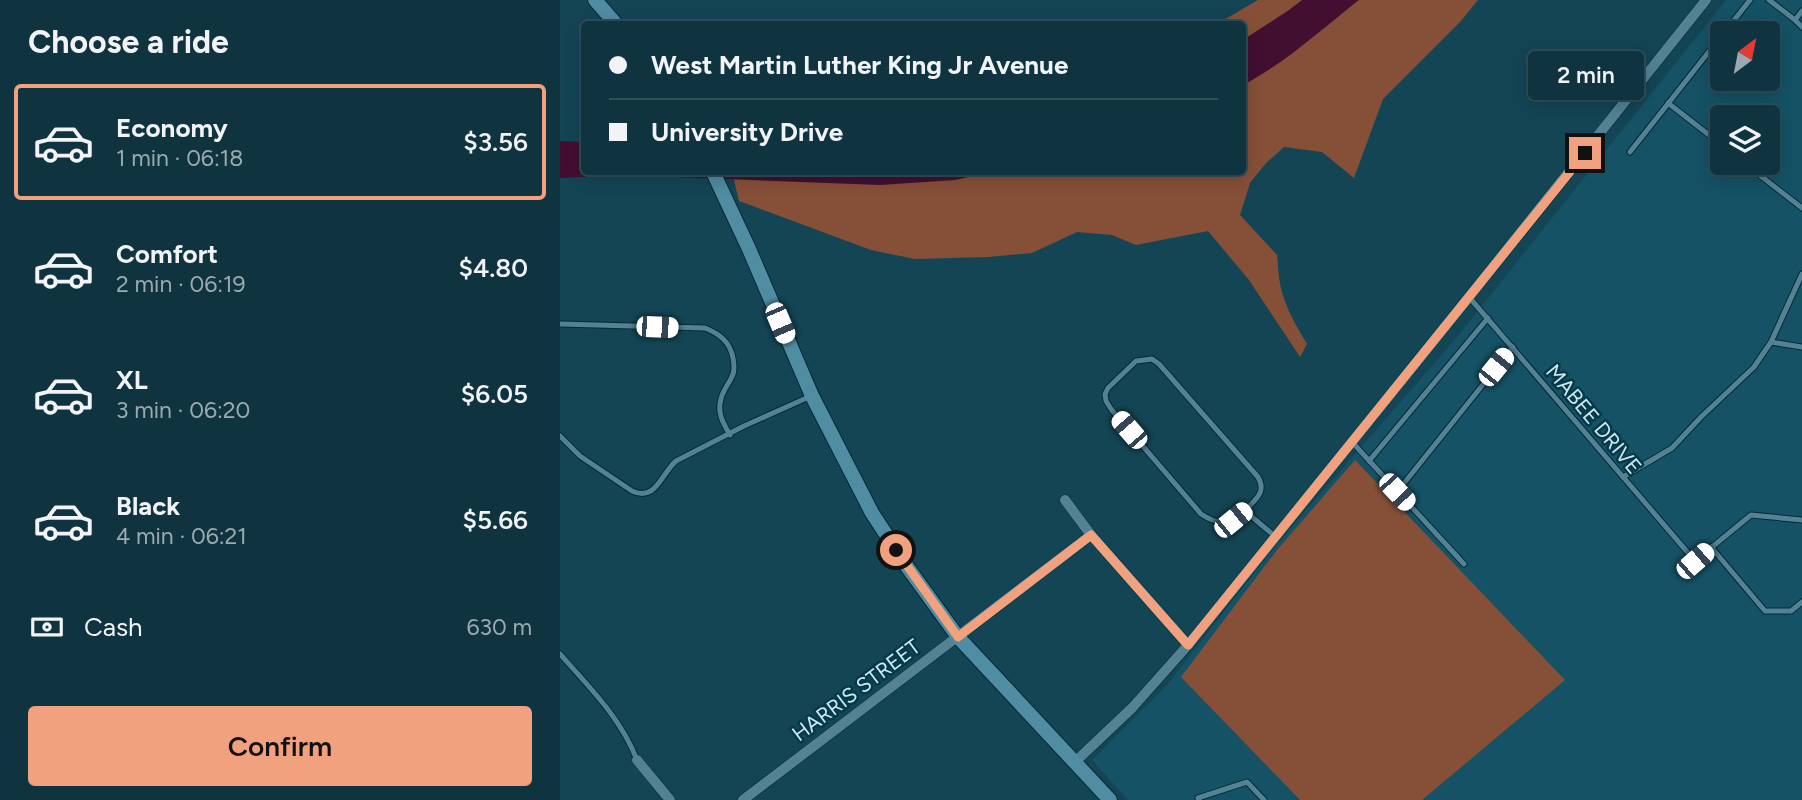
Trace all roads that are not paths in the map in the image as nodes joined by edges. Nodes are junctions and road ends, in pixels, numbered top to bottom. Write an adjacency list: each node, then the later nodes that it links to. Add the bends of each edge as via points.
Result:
1 (595, 0): 7 (street)
2 (1706, 0): 12 (street)
3 (1750, 0): 8 (lane)
4 (1769, 0): 6 (lane)
5 (1802, 11): 6 (lane)
6 (1795, 20): 9 (lane)
7 (613, 21)
8 (1733, 21)
9 (1802, 27)
10 (1710, 50): 13 (lane)
11 (1614, 85): 12 (lane)
12 (1629, 97): 20 (street)
13 (1668, 103): 14 (lane); 15 (lane)
14 (1710, 136)
15 (1629, 152)
16 (713, 175): 26 (street)
17 (1759, 175): 18 (lane)
18 (1802, 208)
19 (1802, 274): 23 (lane)
20 (1469, 297): 21 (lane, MABEE DRIVE); 29 (street)
21 (1488, 318): 24 (lane, MABEE DRIVE); 30 (lane)
22 (560, 324): 27 (lane, via 705,328 717,333 727,341 734,364 720,398 720,418)
23 (1772, 342): 25 (lane); 31 (lane, via 1754,367 1672,448)
24 (1513, 347): 31 (lane, MABEE DRIVE); 32 (lane)
25 (1802, 348)
26 (812, 396): 27 (lane); 41 (street, via 872,513)
27 (730, 435): 28 (lane, via 676,461 647,495 632,491 580,456)
28 (560, 436)
29 (1352, 442): 30 (lane); 37 (street)
30 (1369, 461): 32 (lane)
31 (1623, 477): 38 (lane, MABEE DRIVE, via 1695,561)
32 (1397, 492): 39 (lane)
33 (1065, 500): 36 (street)
34 (1245, 511): 34 (lane, via 1262,491 1258,477 1159,364 1152,359 1136,361 1108,388 1105,394 1111,409 1201,514 1221,522); 37 (lane)
35 (1802, 520): 38 (lane, via 1751,514)
36 (1091, 535): 41 (street, HARRIS STREET); 42 (street)
37 (1276, 537): 42 (street)
38 (1712, 547): 40 (lane, via 1765,611 1791,611)
39 (1464, 564)
40 (1802, 602)
41 (958, 637): 45 (street); 47 (street, HARRIS STREET)
42 (1188, 645): 45 (street, via 1132,708)
43 (560, 654): 44 (lane, via 607,707)
44 (637, 760): 46 (street)
45 (1074, 762): 48 (street)
46 (670, 800)
47 (743, 800)
48 (1110, 800)
49 (1199, 800): 50 (lane, via 1247,782)
50 (1264, 800)

